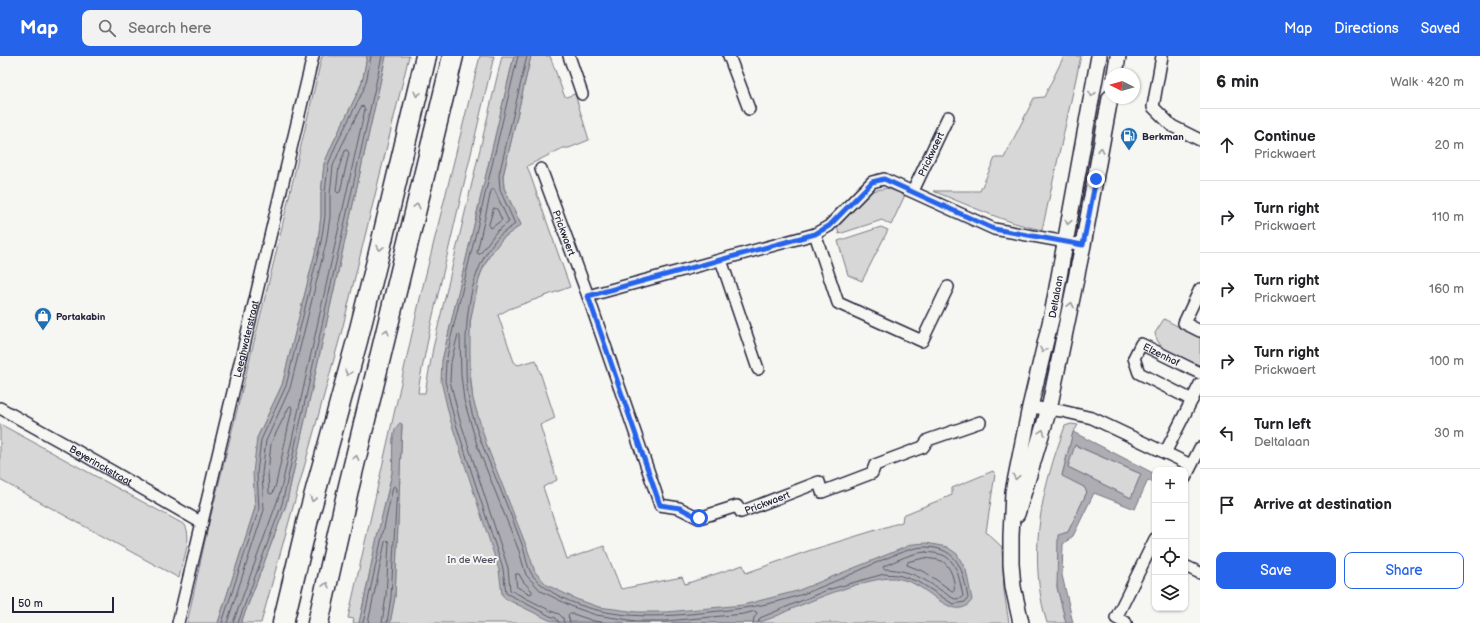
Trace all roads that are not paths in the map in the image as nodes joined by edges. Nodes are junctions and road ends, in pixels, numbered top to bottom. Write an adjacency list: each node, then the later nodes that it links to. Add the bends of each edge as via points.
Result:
1 (313, 56): 37 (street, Leeghwaterstraat)
2 (426, 56): 43 (highway, one-way to 43, via 376,265)
3 (453, 56): 44 (highway, one-way to 3)
4 (568, 56): 10 (street)
5 (729, 56): 12 (street)
6 (1099, 56): 18 (street, Deltalaan, one-way to 18)
7 (1118, 56): 9 (street)
8 (1162, 56): 14 (street, via 1153,107 1172,126)
9 (1116, 68)
10 (582, 94)
11 (1109, 104): 19 (street, Deltalaan, one-way to 11)
12 (748, 109)
13 (948, 117): 16 (street, Prickwaert)
14 (1200, 140)
15 (541, 169): 23 (street, Prickwaert)
16 (913, 191): 17 (street, via 884,179 872,182 829,226); 18 (street, via 994,229)
17 (815, 234): 20 (street); 21 (street, via 838,303 922,341)
18 (1065, 242): 19 (street); 29 (street, Deltalaan, one-way to 29, via 1052,315)
19 (1083, 245): 31 (street, Deltalaan, one-way to 19)
20 (721, 260): 23 (street); 25 (street)
21 (948, 287)
22 (1200, 289): 24 (street, via 1184,323)
23 (588, 296): 32 (street, Prickwaert, via 660,505 680,508 699,518 737,506 741,512 819,482 822,492 872,473 875,465 923,447 928,440)
24 (1200, 331)
25 (758, 369)
26 (1200, 373): 28 (street, Elzenhof, via 1140,344 1134,358 1139,373)
27 (1200, 384): 28 (street)
28 (1192, 400): 34 (street)
29 (1030, 406): 31 (street); 38 (street, Deltalaan, one-way to 38, via 1013,492)
30 (0, 408): 37 (street, Beyerinckstraat)
31 (1049, 409): 34 (street, via 1092,418); 38 (street, Deltalaan, one-way to 31)
32 (980, 422)
33 (1200, 448): 35 (street)
34 (1165, 453): 35 (street)
35 (1192, 466): 36 (street)
36 (1188, 473)
37 (202, 523): 42 (street, Leeghwaterstraat)
38 (1011, 536): 45 (street, Deltalaan, via 1013,587)
39 (1152, 550): 46 (street, via 1116,618)
40 (1188, 567): 41 (street)
41 (1200, 573)
42 (178, 623)
43 (283, 623)
44 (318, 623)
45 (1021, 623)
46 (1126, 623)

